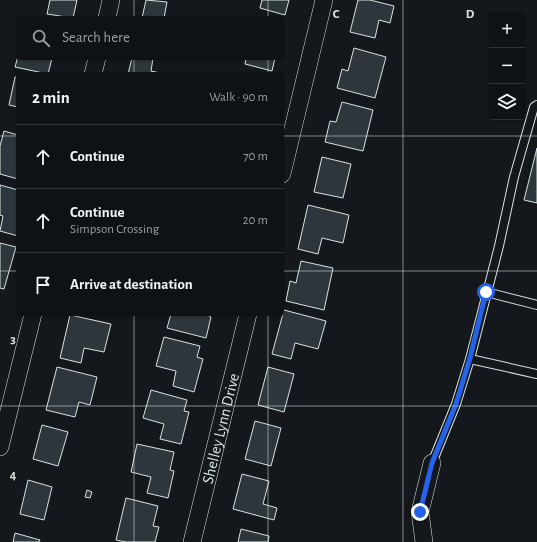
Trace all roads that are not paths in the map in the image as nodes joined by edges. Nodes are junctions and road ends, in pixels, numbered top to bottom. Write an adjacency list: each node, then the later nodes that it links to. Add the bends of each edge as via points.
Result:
1 (112, 0): 3 (street)
2 (324, 0): 7 (street)
3 (108, 16)
4 (96, 60): 5 (street)
5 (94, 72)
6 (537, 105): 8 (lane, via 534,107 514,177)
7 (284, 166)
8 (486, 292): 9 (lane); 12 (lane)
9 (537, 305)
10 (33, 316): 14 (street)
11 (248, 316): 16 (street, Shelley Lynn Drive)
12 (470, 358): 13 (lane); 15 (lane, via 456,404)
13 (537, 374)
14 (0, 447)
15 (432, 463): 17 (street, via 420,512)
16 (192, 542)
17 (424, 542)

